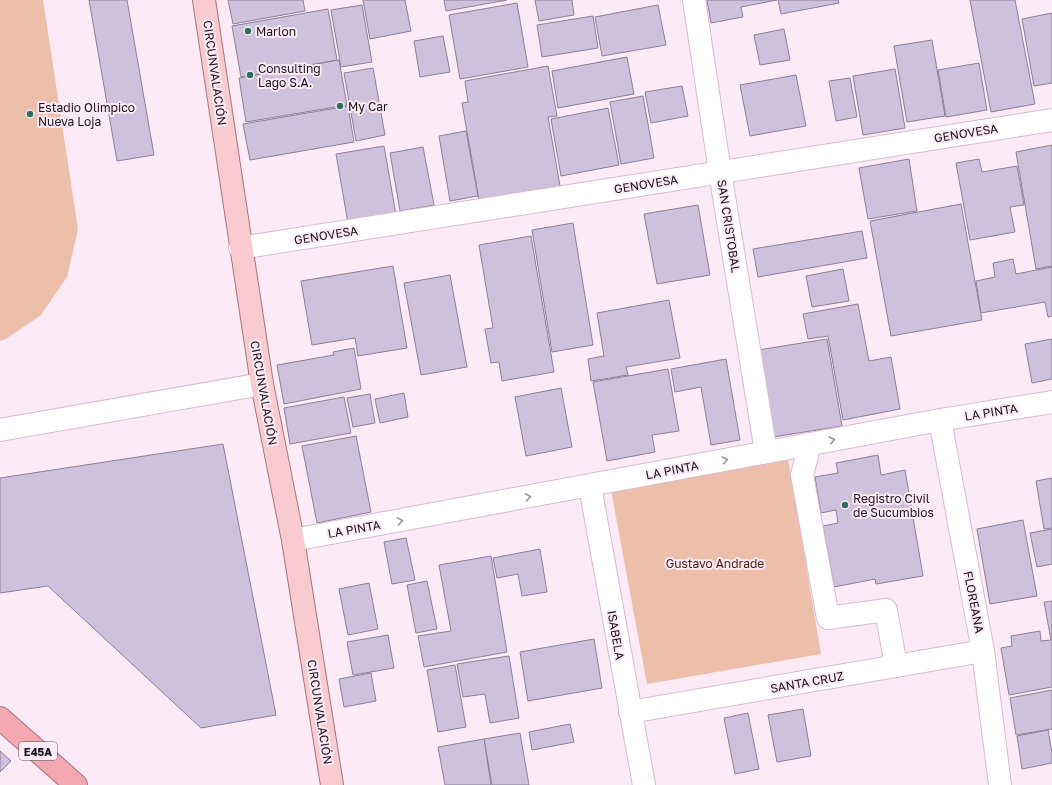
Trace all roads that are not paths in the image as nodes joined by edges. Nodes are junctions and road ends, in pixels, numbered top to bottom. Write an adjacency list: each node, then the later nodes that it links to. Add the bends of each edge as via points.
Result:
1 (204, 0): 5 (main road, CIRCUNVALACIÓN)
2 (694, 0): 4 (street, SAN CRISTOBAL)
3 (1052, 120): 4 (street, GENOVESA)
4 (720, 172): 5 (street, GENOVESA); 11 (street, SAN CRISTOBAL)
5 (240, 248): 6 (main road, CIRCUNVALACIÓN)
6 (262, 384): 9 (street); 13 (main road, CIRCUNVALACIÓN)
7 (1052, 402): 8 (street, LA PINTA)
8 (940, 420): 10 (street, LA PINTA, one-way to 8); 14 (street, FLOREANA)
9 (0, 430)
10 (810, 444): 11 (street, LA PINTA); 15 (street, via 802,475 828,618 886,610)
11 (766, 452): 12 (street, LA PINTA, one-way to 11)
12 (590, 486): 13 (street, LA PINTA, one-way to 12); 16 (street, ISABELA)
13 (293, 540): 19 (main road, CIRCUNVALACIÓN)
14 (983, 651): 15 (street, SANTA CRUZ); 21 (street, FLOREANA)
15 (896, 666): 16 (street, SANTA CRUZ)
16 (630, 712): 20 (street, ISABELA)
17 (0, 718): 18 (highway, E45A)
18 (76, 785)
19 (332, 785)
20 (644, 785)
21 (1000, 785)

